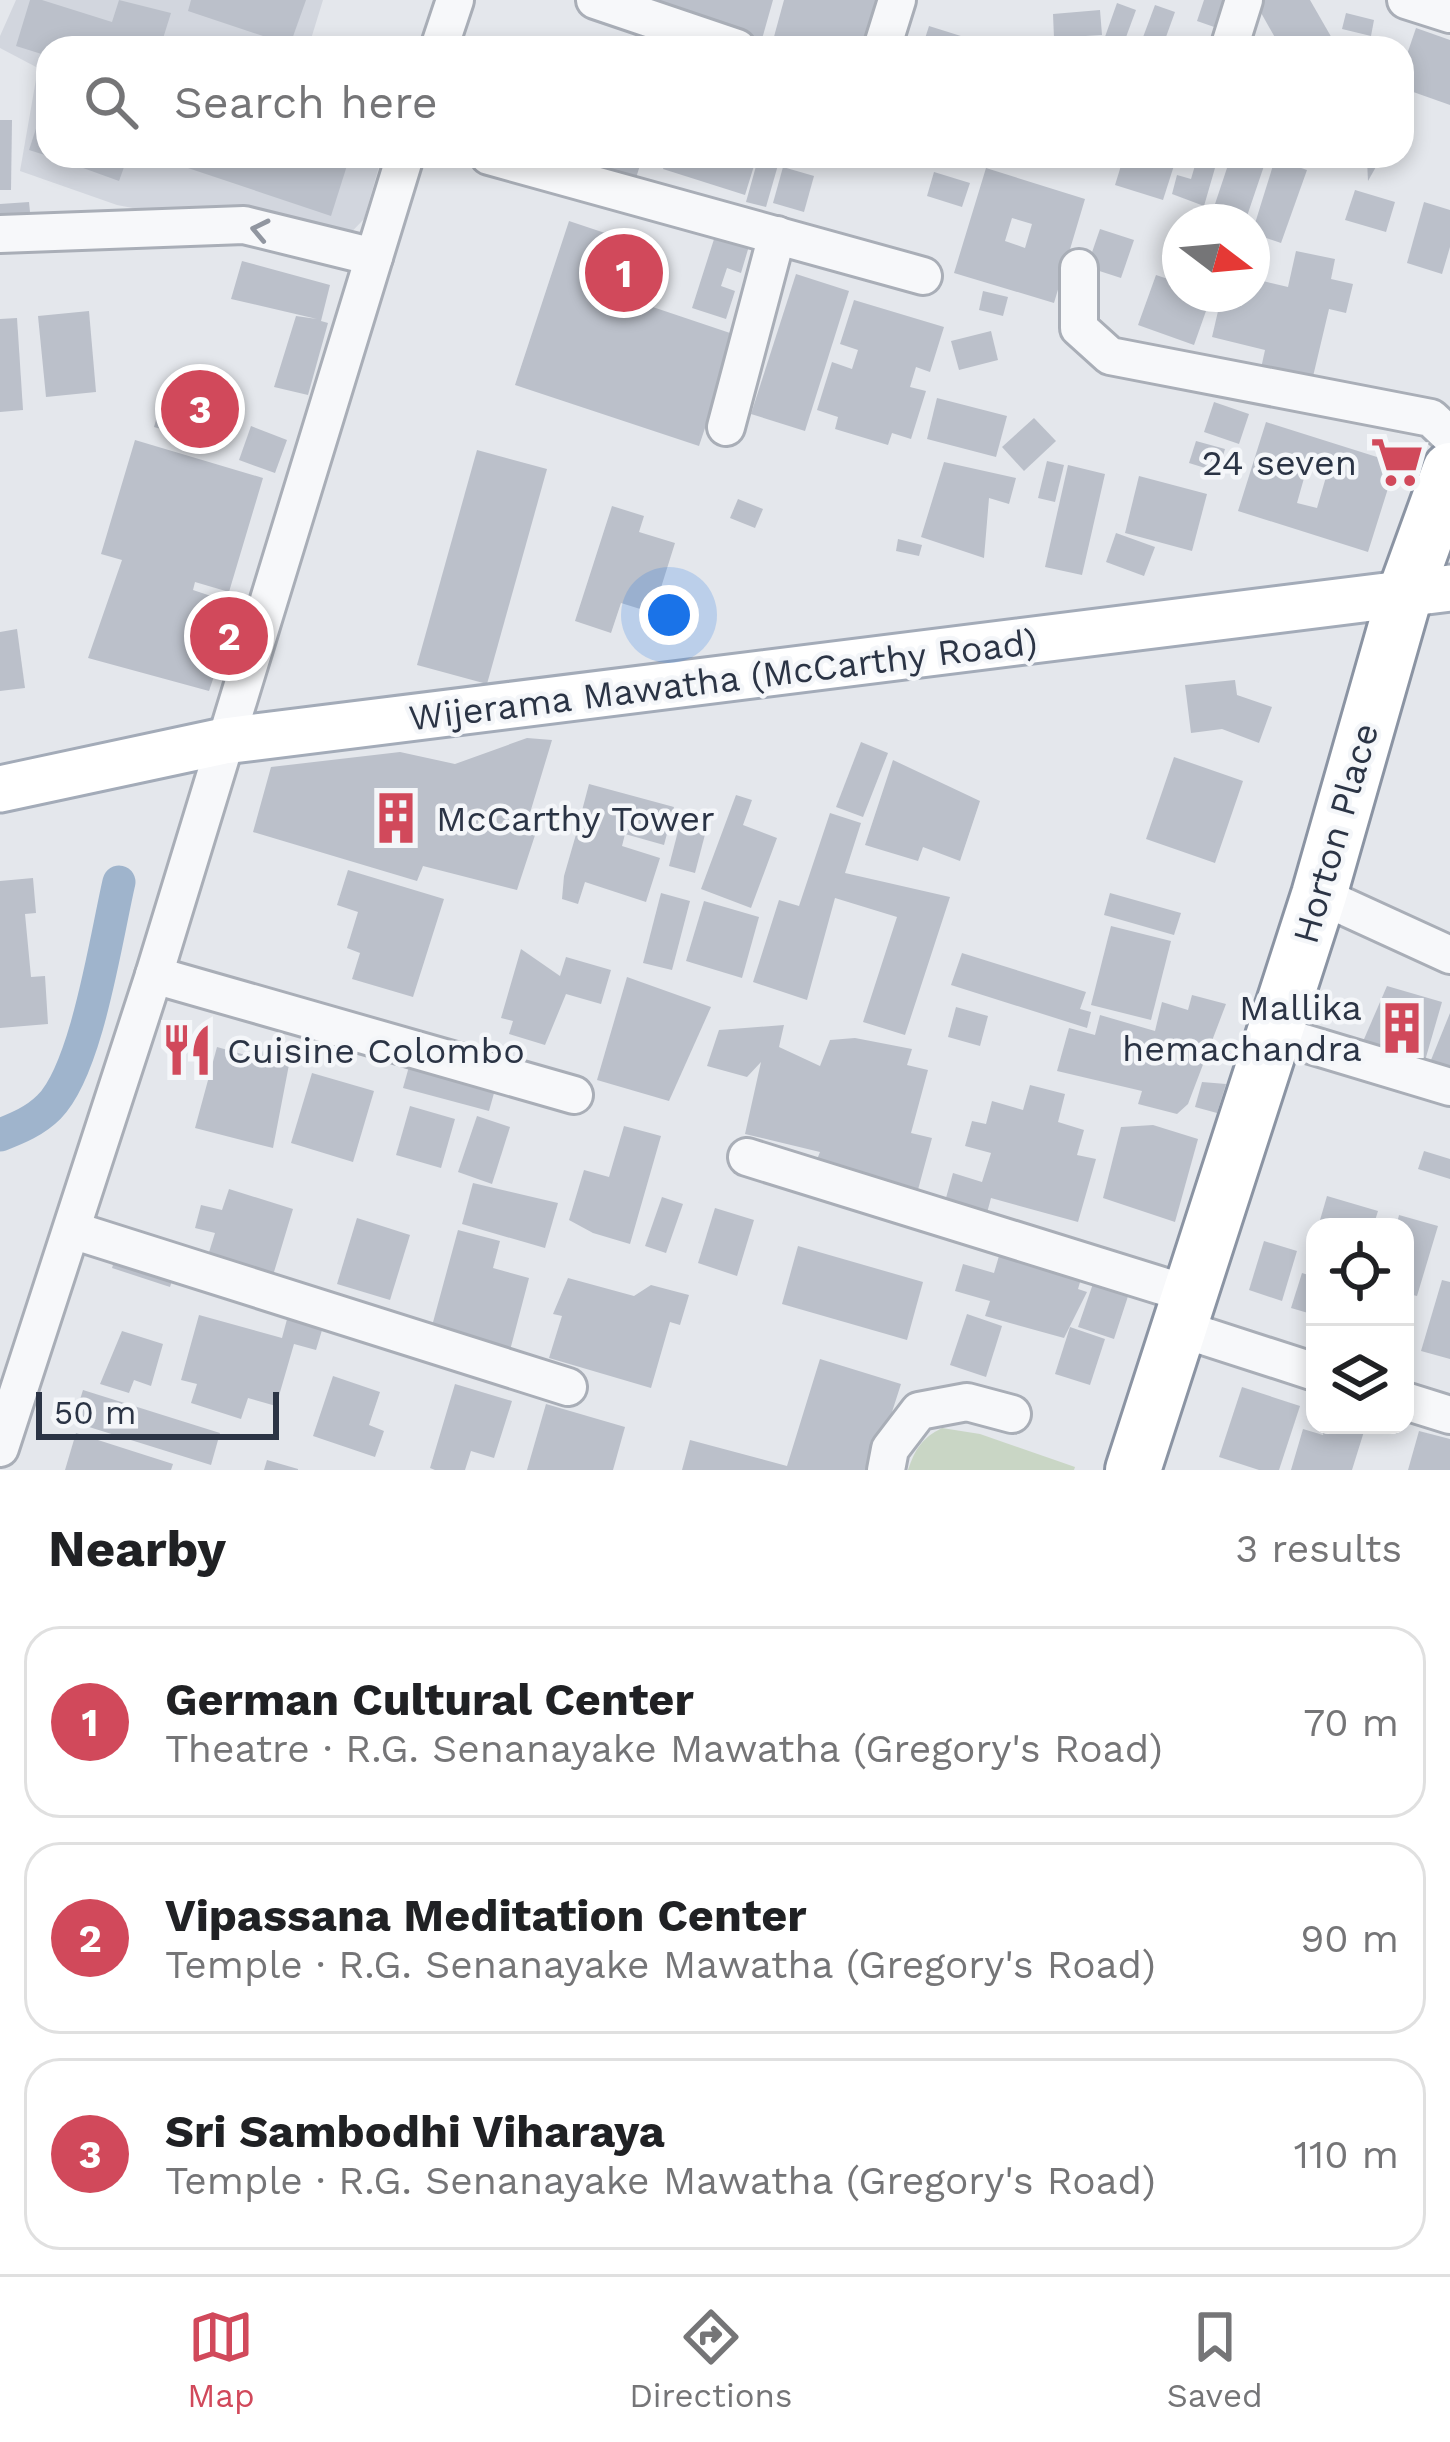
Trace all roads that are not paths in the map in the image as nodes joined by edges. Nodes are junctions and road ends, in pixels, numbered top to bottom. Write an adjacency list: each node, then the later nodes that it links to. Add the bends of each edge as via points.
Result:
1 (455, 0): 7 (street)
2 (595, 0): 8 (street)
3 (897, 0): 9 (street)
4 (1244, 0): 10 (street)
5 (1406, 0): 6 (street)
6 (1450, 14)
7 (444, 36)
8 (702, 36)
9 (886, 36)
10 (1233, 36)
11 (401, 168): 15 (street)
12 (532, 168): 14 (street)
13 (0, 234): 15 (street, one-way to 13, via 244,225)
14 (777, 236): 17 (street); 18 (street)
15 (374, 257): 22 (street)
16 (1079, 268): 19 (street, via 1079,328 1110,356 1431,418)
17 (923, 276)
18 (726, 427)
19 (1450, 436)
20 (1450, 470): 21 (highway, Horton Place)
21 (1428, 590): 22 (main road, Wijerama Mawatha (McCarthy Road)); 24 (highway, Horton Place)
22 (224, 741): 23 (main road, Wijerama Mawatha (McCarthy Road)); 26 (street)
23 (0, 789)
24 (1318, 895): 25 (street); 27 (highway, Horton Place)
25 (1450, 955)
26 (154, 974): 29 (street); 31 (street)
27 (1274, 1034): 28 (street); 32 (highway, Horton Place)
28 (1450, 1087)
29 (574, 1095)
30 (747, 1157): 32 (street)
31 (72, 1230): 34 (street); 38 (street)
32 (1185, 1311): 33 (street); 40 (highway, Horton Place)
33 (1306, 1368)
34 (568, 1387)
35 (1414, 1404): 37 (street)
36 (1012, 1414): 39 (street, via 967,1402 919,1411 890,1449)
37 (1450, 1415)
38 (0, 1448)
39 (886, 1470)
40 (1133, 1470)

